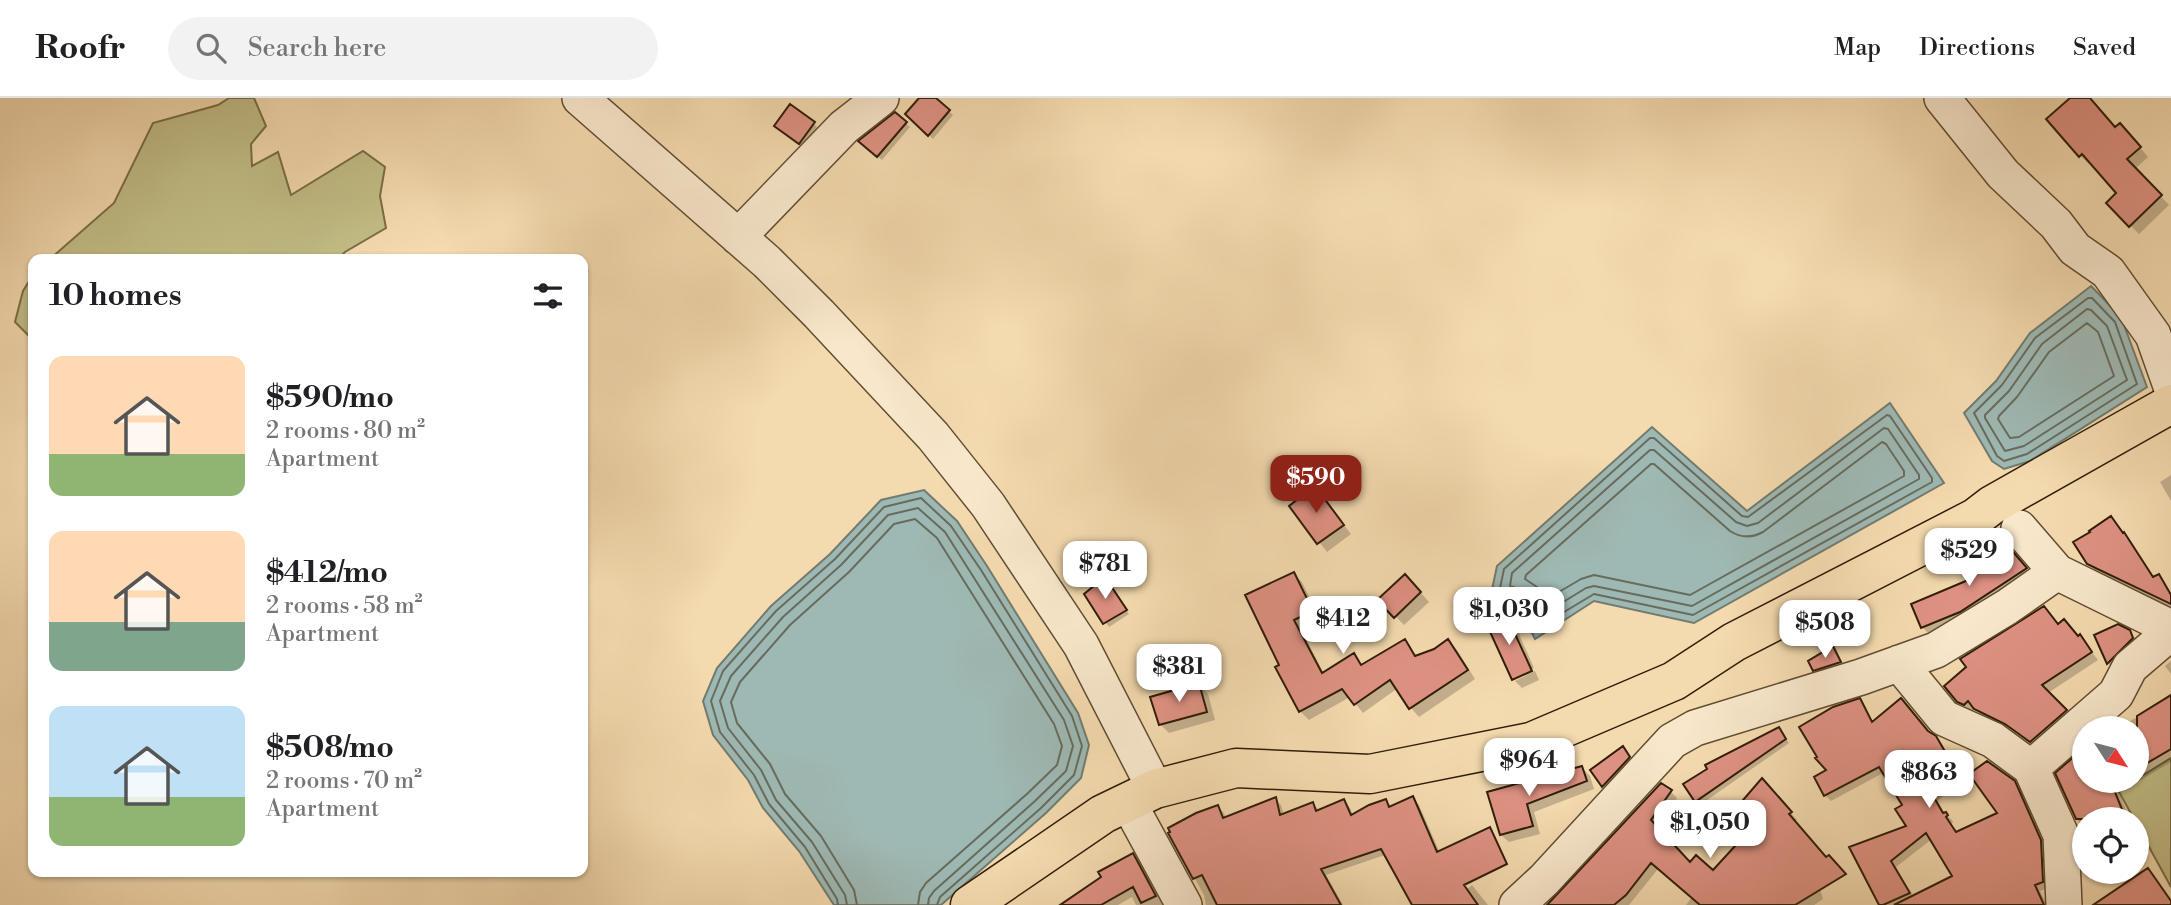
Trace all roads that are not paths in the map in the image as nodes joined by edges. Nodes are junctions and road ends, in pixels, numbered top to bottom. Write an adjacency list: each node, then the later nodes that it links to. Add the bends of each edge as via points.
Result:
1 (580, 98): 4 (street)
2 (881, 98): 4 (street, via 844,127)
3 (1942, 98): 5 (street, via 2003,174 2056,224 2075,249 2108,272 2153,335)
4 (738, 237): 12 (street, via 819,314 933,436 988,505 1081,645)
5 (2171, 386)
6 (2171, 404): 12 (main road, via 1975,518 1734,642 1674,681 1531,743 1370,774 1236,768)
7 (2020, 528): 8 (street)
8 (2057, 572): 9 (street); 10 (street, via 1936,650)
9 (2171, 630): 11 (street, via 2130,667 2116,694)
10 (1899, 663): 11 (street, via 1944,718 1993,740); 15 (street, via 1695,728 1672,741)
11 (2031, 768): 16 (street, via 2060,835)
12 (1142, 795): 13 (main road, via 1103,814); 14 (street)
13 (970, 905)
14 (1184, 905)
15 (1517, 905)
16 (2064, 905)

